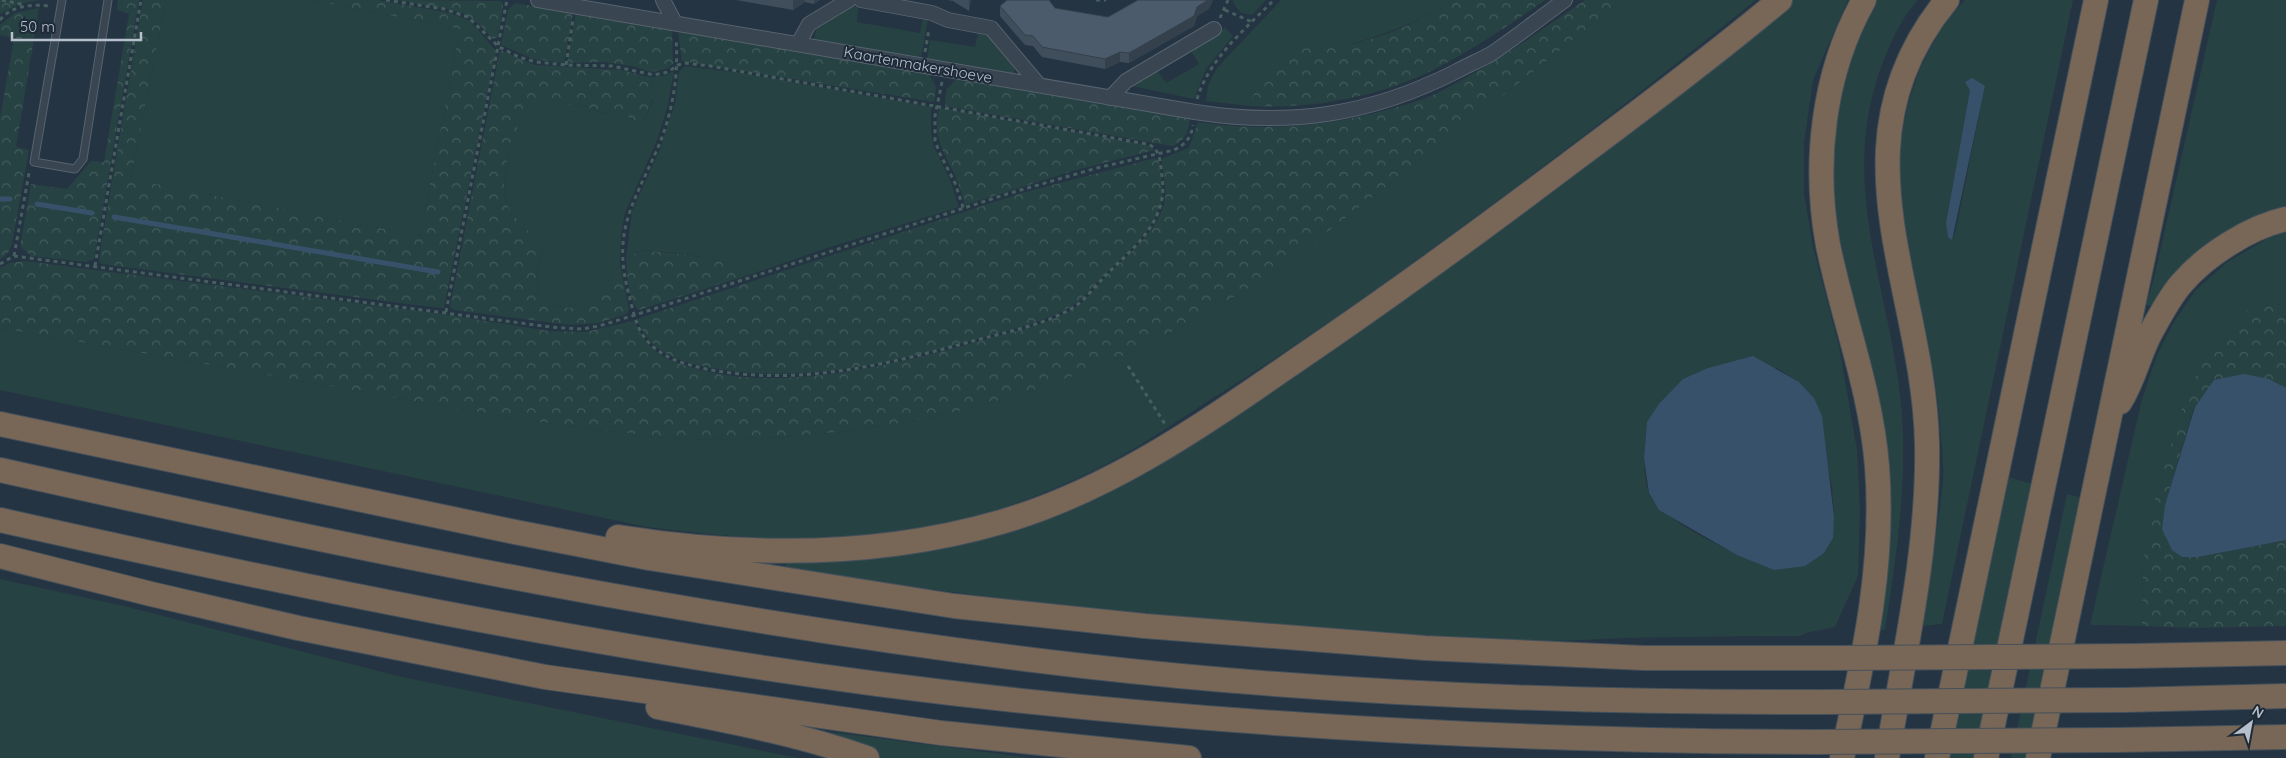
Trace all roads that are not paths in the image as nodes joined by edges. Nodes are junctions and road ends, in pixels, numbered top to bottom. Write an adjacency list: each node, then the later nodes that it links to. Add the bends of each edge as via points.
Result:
1 (62, 0): 2 (lane, via 34,162 75,169 83,159)
2 (108, 0)
3 (538, 0): 14 (street, Kaartenmakershoeve)
4 (663, 0): 15 (street)
5 (849, 0): 17 (street, via 809,24)
6 (861, 0): 18 (street, via 991,28)
7 (1565, 0): 19 (street, Kaartenmakershoeve, via 1490,54 1394,99 1368,107 1332,114 1271,119 1229,117)
8 (1780, 0): 24 (highway, via 1648,105 1384,300 1208,421 1145,460 1097,486 1045,508 955,534 900,545 780,551 629,539)
9 (1864, 0): 35 (highway, via 1839,56 1825,114 1821,160 1828,245 1864,383 1879,494 1876,586)
10 (1947, 0): 36 (highway, via 1911,59 1899,90 1888,143 1891,224 1918,359 1927,444 1919,565)
11 (2096, 0): 37 (highway)
12 (2146, 0): 38 (highway)
13 (2198, 0): 22 (highway)
14 (574, 3): 15 (street, Kaartenmakershoeve)
15 (675, 23): 17 (street, Kaartenmakershoeve)
16 (1214, 29): 19 (street, via 1126,81)
17 (798, 44): 18 (street, Kaartenmakershoeve)
18 (1039, 85): 19 (street, Kaartenmakershoeve)
19 (1110, 98)
20 (2286, 219): 22 (highway, via 2218,250 2181,283 2151,333 2130,386)
21 (0, 424): 24 (highway)
22 (2107, 425): 39 (highway)
23 (0, 470): 31 (highway, bridge, via 355,546 650,602 799,628 1085,666 1241,681 1511,698 1661,702)
24 (450, 517): 29 (highway, bridge, via 649,558 944,604 1145,626 1415,648 1749,659)
25 (0, 520): 32 (highway, bridge, via 406,606 894,686 1052,703 1314,727 1505,737 1815,742)
26 (0, 556): 30 (highway, via 298,628)
27 (2286, 644): 29 (highway)
28 (2286, 653): 29 (highway)
29 (2211, 655)
30 (545, 677): 33 (highway, via 649,705 783,732); 34 (highway, via 941,733)
31 (2286, 696)
32 (2286, 736)
33 (867, 758)
34 (1189, 758)
35 (1842, 758)
36 (1887, 758)
37 (1937, 758)
38 (1986, 758)
39 (2038, 758)

